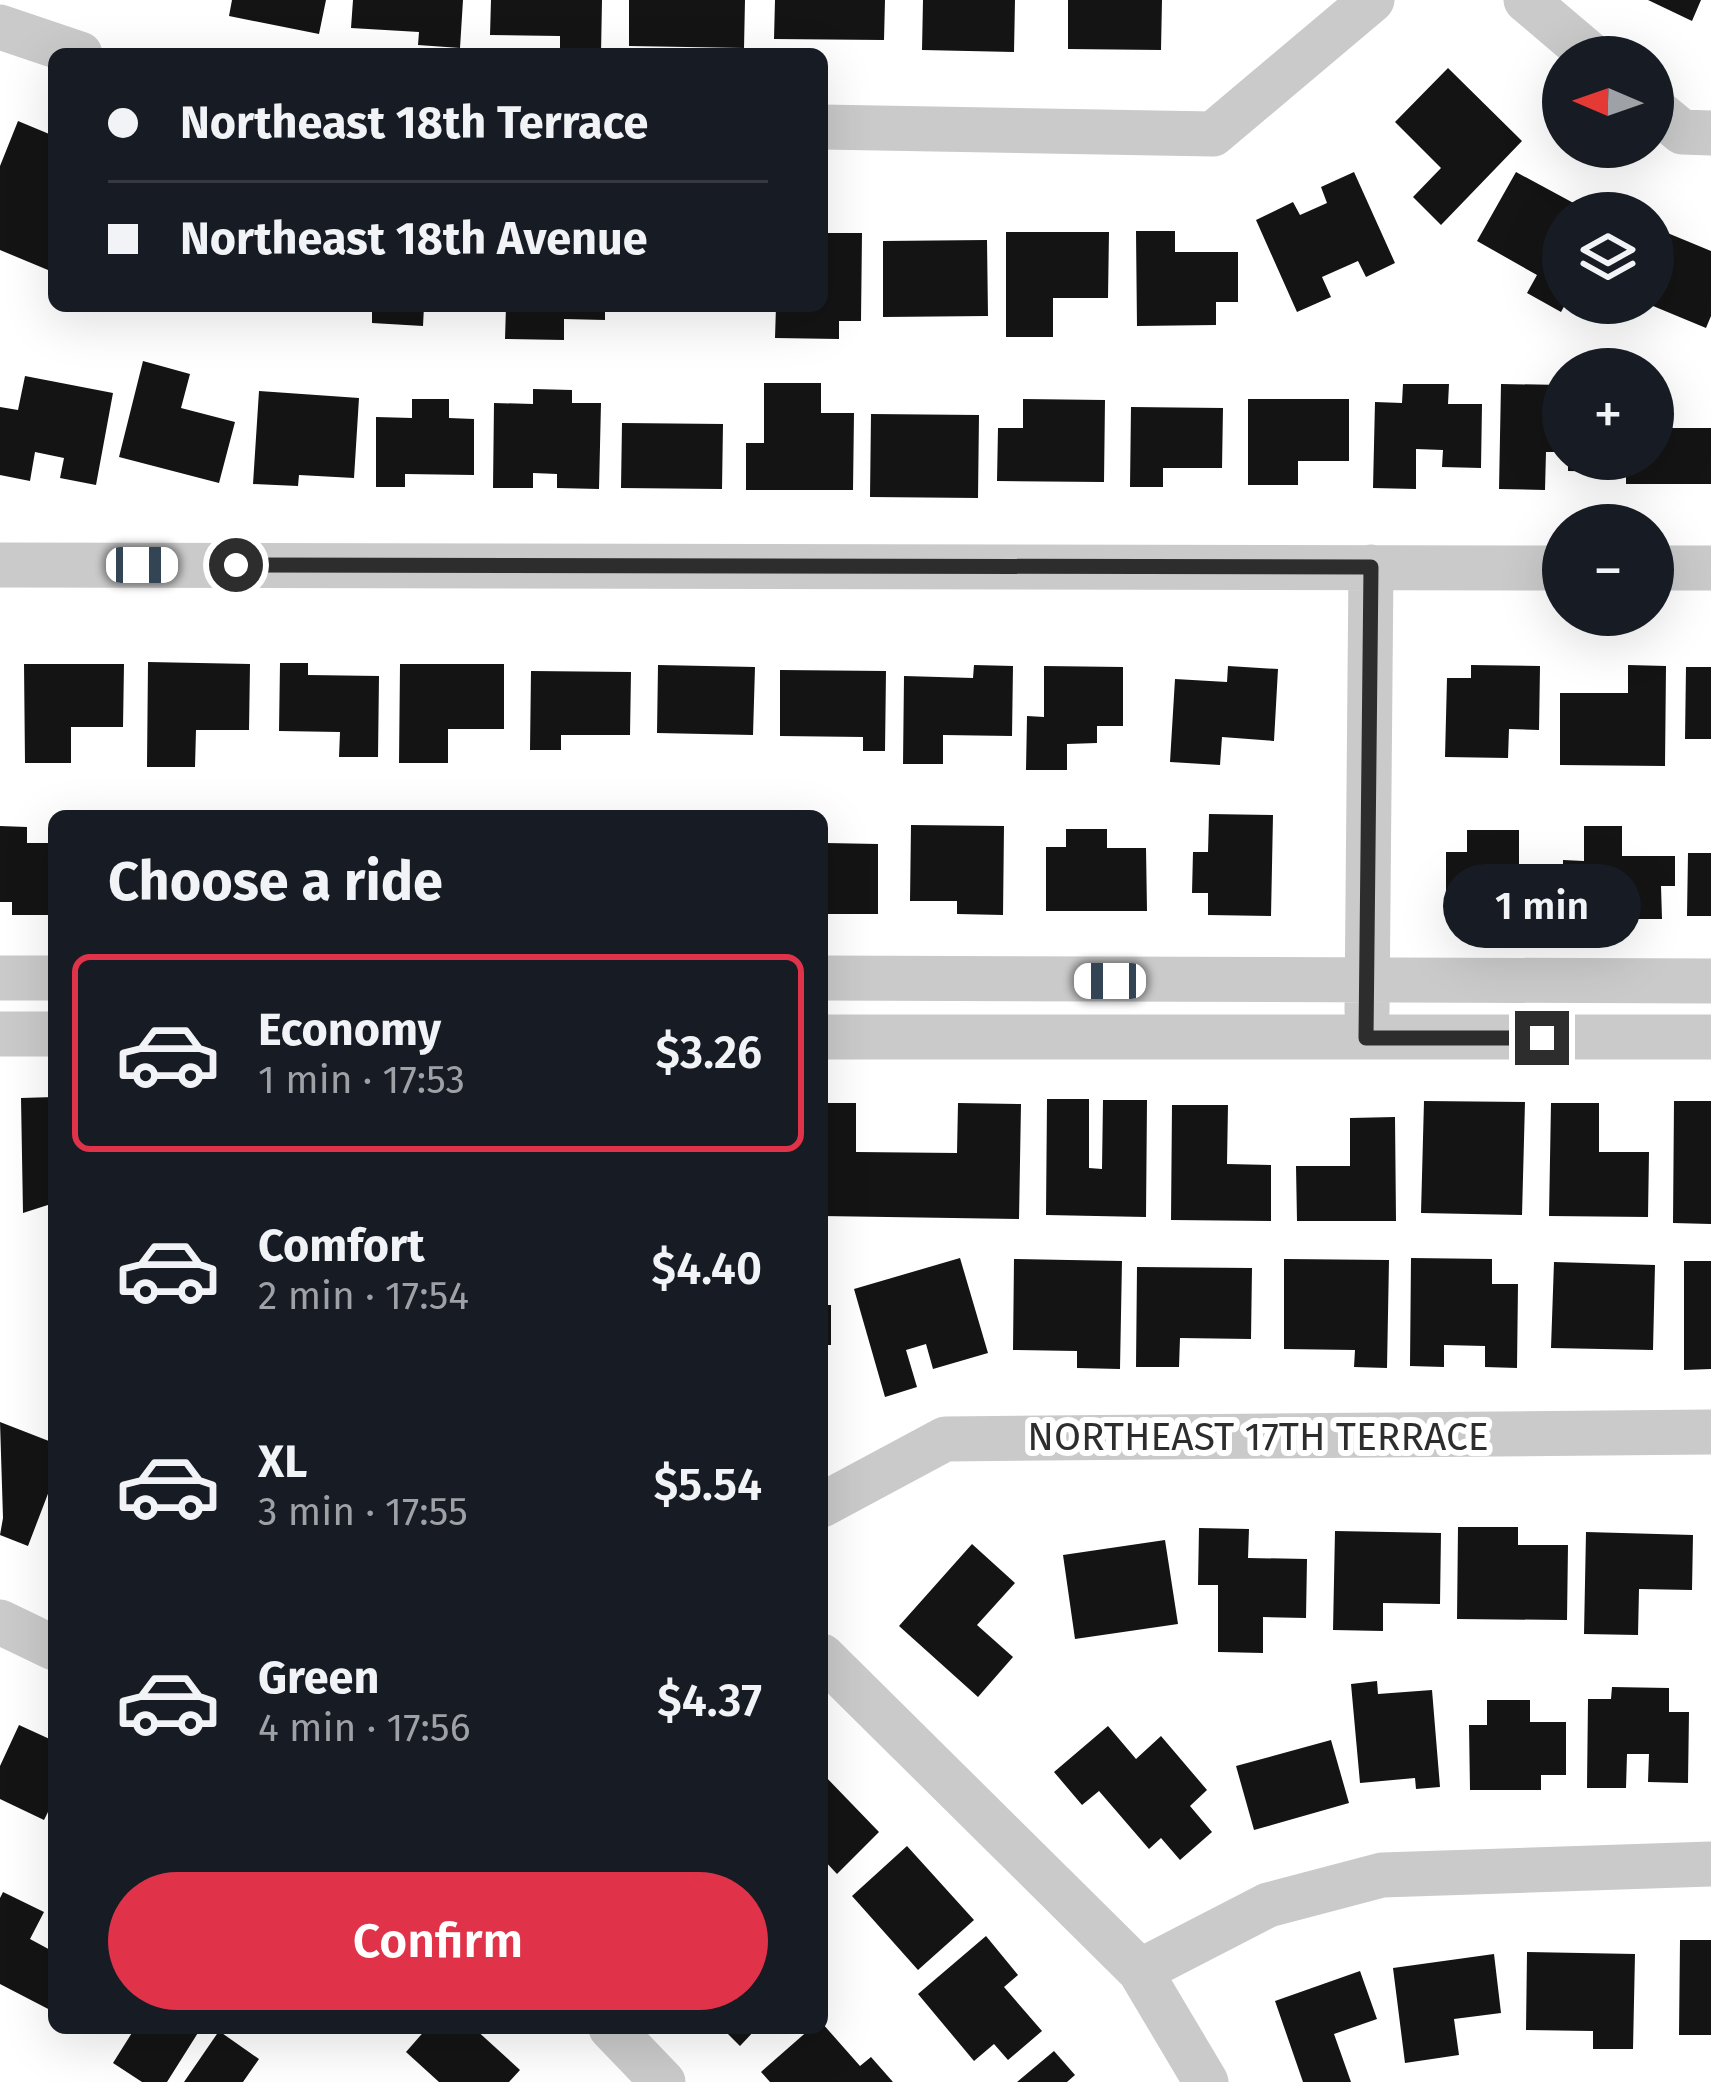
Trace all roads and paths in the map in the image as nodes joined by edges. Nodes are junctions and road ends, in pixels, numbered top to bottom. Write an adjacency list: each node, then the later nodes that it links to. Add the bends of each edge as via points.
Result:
1 (1372, 0): 7 (street, via 1213,134)
2 (1526, 0): 4 (street)
3 (0, 27): 5 (street)
4 (1568, 36)
5 (62, 48)
6 (1674, 126): 8 (street)
7 (828, 127)
8 (1711, 133)
9 (0, 565): 10 (street)
10 (1371, 567): 11 (street); 17 (street)
11 (1542, 568)
12 (1674, 568): 13 (street)
13 (1711, 568)
14 (0, 978): 15 (street)
15 (48, 978)
16 (828, 978): 17 (street)
17 (1367, 981): 18 (street); 23 (street)
18 (1711, 981)
19 (0, 1034): 20 (street)
20 (48, 1034)
21 (828, 1037): 23 (street)
22 (1711, 1037): 23 (street)
23 (1366, 1038)
24 (1711, 1432): 25 (street, NORTHEAST 17TH TERRACE, via 945,1439)
25 (828, 1502)
26 (0, 1622): 27 (street)
27 (48, 1645)
28 (828, 1662): 30 (street)
29 (1711, 1864): 30 (street, via 1382,1875 1268,1905)
30 (1140, 1971): 33 (street)
31 (617, 2034): 32 (street)
32 (662, 2082)
33 (1206, 2082)

